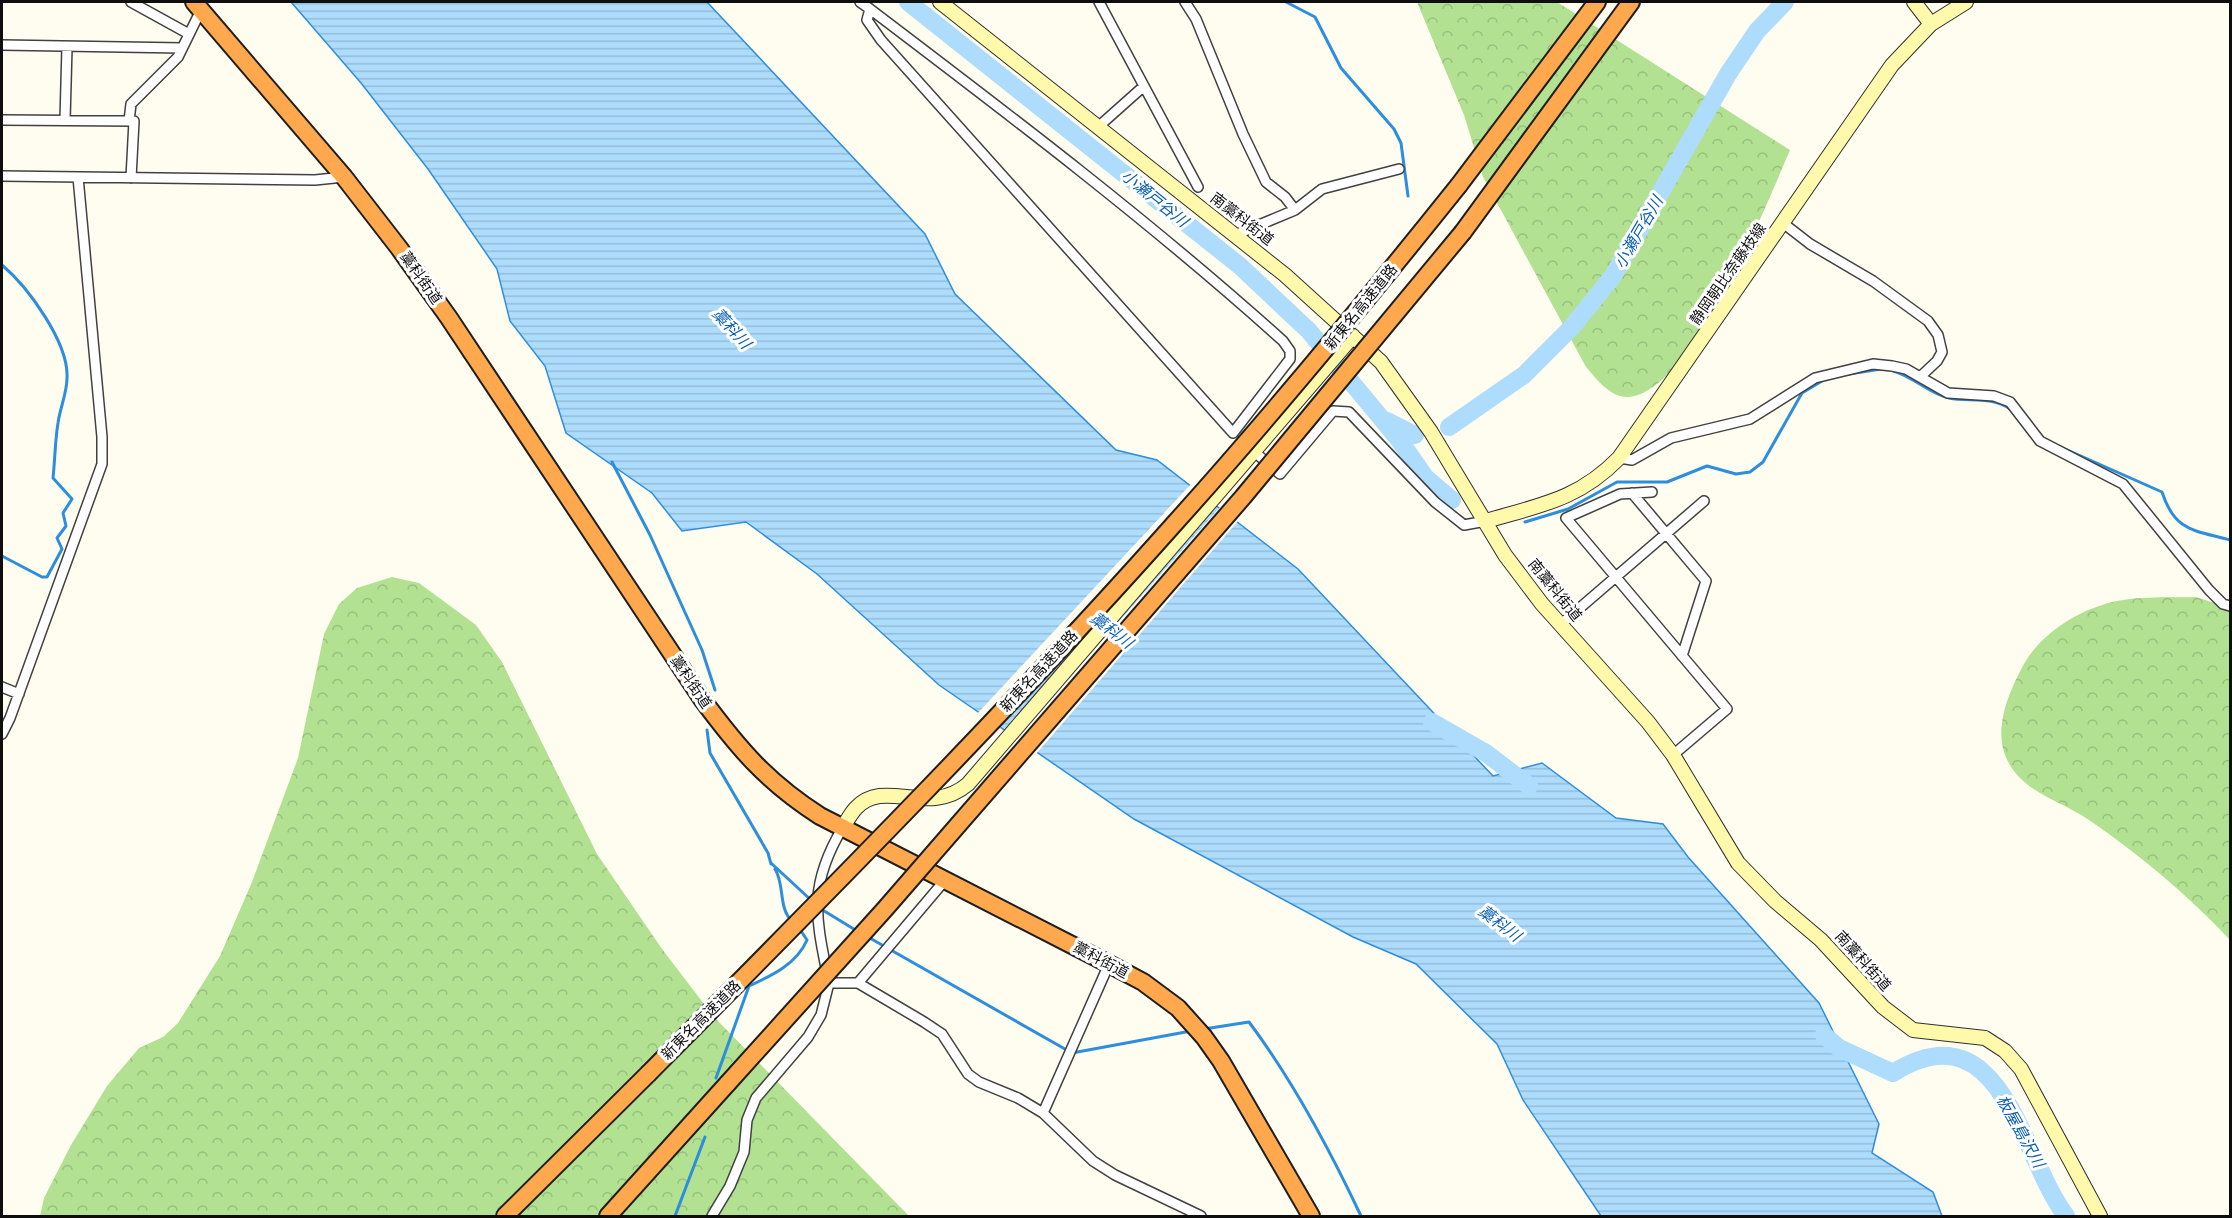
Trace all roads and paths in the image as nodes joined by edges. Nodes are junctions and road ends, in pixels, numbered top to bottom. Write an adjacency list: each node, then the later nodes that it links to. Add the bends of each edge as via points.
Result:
1 (131, 2): 14 (street)
2 (860, 2): 12 (street)
3 (940, 2): 22 (main road, 南藁科街道)
4 (1099, 2): 18 (street)
5 (1185, 2): 30 (street, via 1196,19 1266,182)
6 (1597, 2): 57 (highway, 新東名高速道路, bridge, via 1459,185 1312,366 1132,571 876,843)
7 (1631, 2): 23 (highway, 新東名高速道路)
8 (1645, 2): 23 (highway)
9 (1914, 2): 13 (main road)
10 (1966, 2): 13 (main road, 静岡朝比奈藤枝線)
11 (198, 6): 14 (street); 27 (highway, 藁科街道)
12 (870, 9): 35 (street, via 867,20 881,40); 35 (street, via 1199,265 1283,341 1290,359)
13 (1931, 24): 31 (main road, 静岡朝比奈藤枝線, via 1892,65)
14 (189, 34): 17 (street)
15 (2, 45): 16 (street)
16 (67, 47): 17 (street); 20 (street)
17 (182, 48): 21 (street, via 178,57 131,104)
18 (1144, 86): 22 (street); 29 (street)
19 (2, 120): 20 (street)
20 (65, 120): 21 (street)
21 (129, 121): 28 (street, via 134,121)
22 (1098, 127): 32 (main road, 南藁科街道)
23 (1524, 151): 58 (highway, 新東名高速道路, bridge, via 1463,232 1219,524 885,909)
24 (1399, 169): 30 (street, via 1322,189)
25 (2, 176): 26 (street)
26 (78, 177): 28 (street); 48 (street, via 102,464)
27 (344, 177): 28 (street); 51 (highway, 藁科街道, via 449,318 702,699 742,752 796,801)
28 (131, 178)
29 (1198, 187)
30 (1295, 210): 32 (street)
31 (1783, 223): 34 (street, via 1928,321 1938,335 1942,352); 37 (main road, 静岡朝比奈藤枝線)
32 (1235, 235): 33 (main road, 南藁科街道)
33 (1353, 336): 36 (main road); 41 (main road, 南藁科街道, via 1381,362 1431,432)
34 (1920, 377): 37 (street, via 1906,369 1873,364 1829,373 1801,384 1750,419 1671,438 1632,460); 44 (street, via 1948,393 1994,396 2010,402 2040,441 2123,484 2209,590)
35 (1233, 433): 36 (street)
36 (1254, 451): 41 (street, via 1280,474 1333,411 1349,412 1435,502 1464,525); 51 (main road, via 969,784 957,794 938,800 876,796 857,806)
37 (1619, 458): 41 (main road, 静岡朝比奈藤枝線, via 1575,494)
38 (1652, 492): 39 (street)
39 (1632, 493): 42 (street); 43 (street, via 1620,494 1566,518)
40 (1704, 501): 42 (street)
41 (1486, 521): 45 (main road, 南藁科街道, via 1505,555)
42 (1666, 534): 43 (street); 46 (street, via 1706,581)
43 (1615, 577): 45 (street); 46 (street)
44 (2230, 606)
45 (1560, 625): 50 (main road, 南藁科街道)
46 (1682, 656): 50 (street, via 1726,710)
47 (2, 687): 48 (street)
48 (19, 694): 49 (street)
49 (2, 734)
50 (1673, 755): 62 (main road, 南藁科街道, via 1738,863 1821,940 1883,1008 1913,1030 1985,1038 2021,1069)
51 (843, 827): 52 (highway, 藁科街道); 54 (street, via 830,849 816,895)
52 (946, 879): 53 (highway, 藁科街道); 55 (street)
53 (1109, 964): 56 (street); 61 (highway, 藁科街道, via 1143,982 1178,1008 1204,1036)
54 (829, 983): 55 (street); 59 (street, via 821,1016 808,1037 756,1098 747,1120 744,1152)
55 (858, 983): 56 (street, via 942,1034 968,1074 979,1082)
56 (1043, 1113): 60 (street, via 1093,1161)
57 (505, 1216)
58 (608, 1216)
59 (712, 1216)
60 (1201, 1216)
61 (1311, 1216)
62 (2100, 1216)

